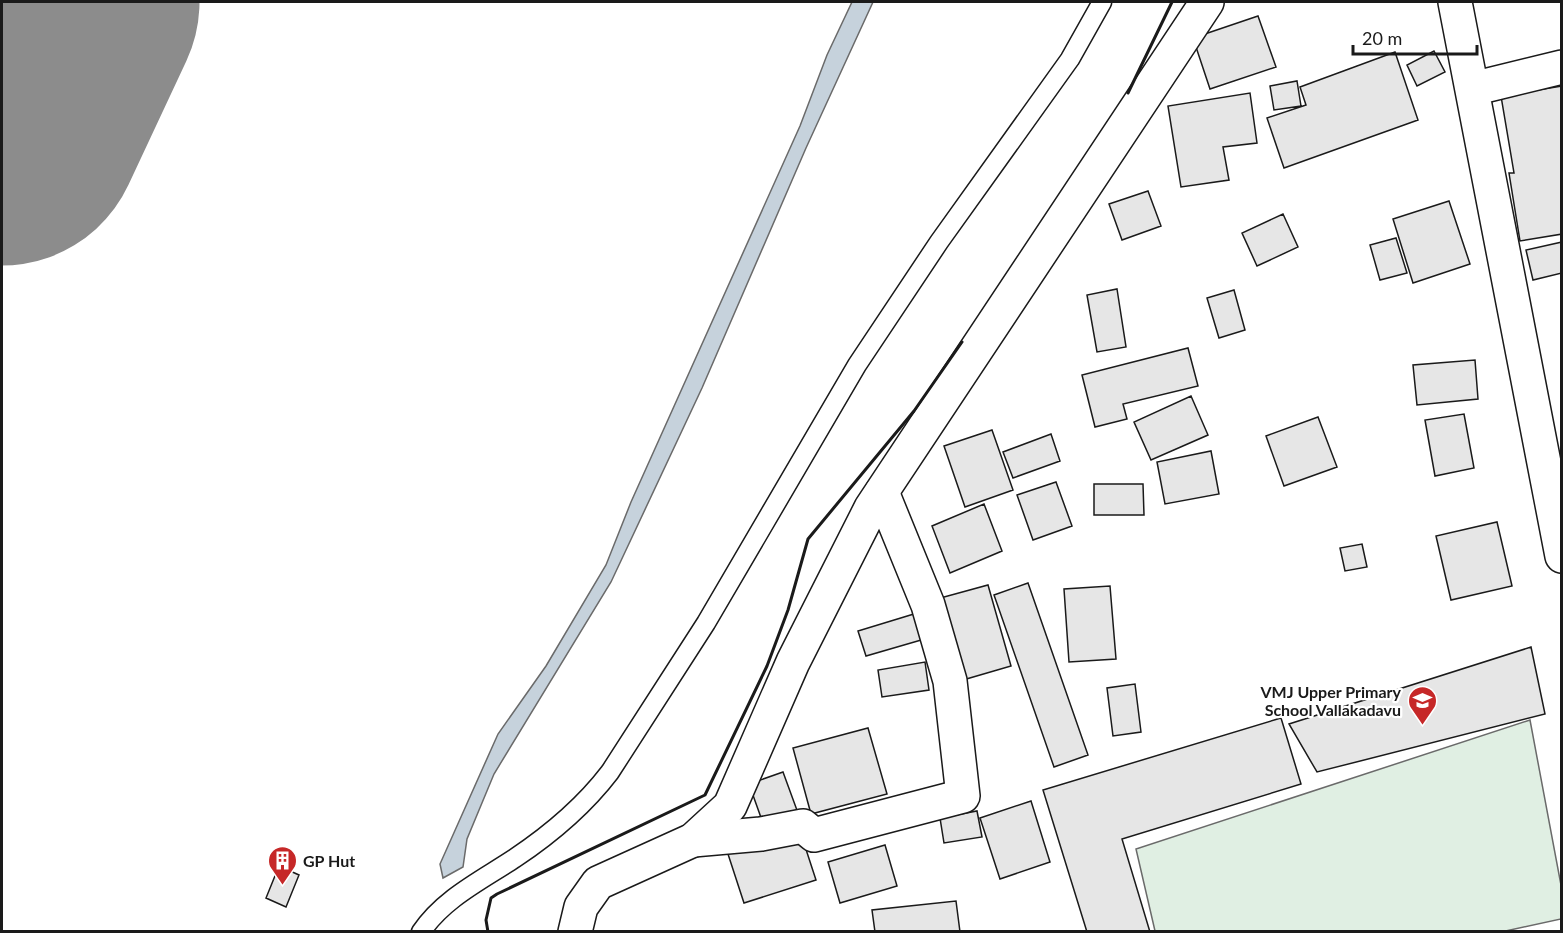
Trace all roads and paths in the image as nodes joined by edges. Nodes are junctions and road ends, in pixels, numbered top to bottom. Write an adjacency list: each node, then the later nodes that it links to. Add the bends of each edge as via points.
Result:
1 (1102, 2): 10 (lane, via 1070,59 857,365 706,623 595,793 517,857 448,903)
2 (1207, 2): 7 (street)
3 (1455, 2): 5 (street)
4 (1562, 67): 5 (street)
5 (1472, 89): 6 (street)
6 (1554, 481): 8 (street)
7 (882, 492): 9 (street, via 793,662 730,806); 9 (street, via 928,605 950,681 963,796 814,835 803,826)
8 (1562, 556)
9 (693, 840): 11 (street, via 598,883 581,906)
10 (421, 932)
11 (575, 932)

